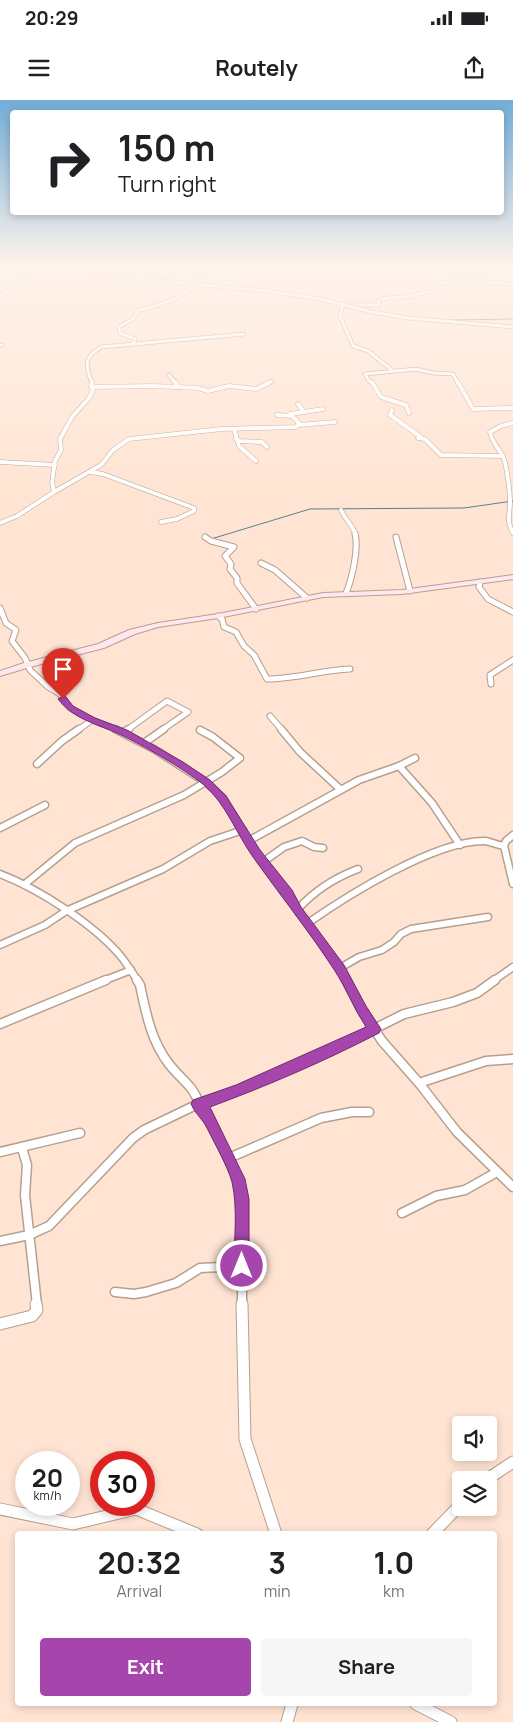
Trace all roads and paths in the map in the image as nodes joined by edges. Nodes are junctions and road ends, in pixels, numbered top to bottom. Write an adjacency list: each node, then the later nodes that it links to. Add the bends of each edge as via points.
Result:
1 (134, 341): 4 (street)
2 (170, 341): 4 (street)
3 (351, 341): 5 (street, via 353,346 368,351)
4 (133, 344): 8 (street, via 101,347 90,354 86,366)
5 (392, 370): 11 (street, via 416,369 453,374 473,409); 15 (street, via 365,376 373,383 380,398 406,405)
6 (169, 375): 9 (street)
7 (272, 380): 9 (street, via 257,390 229,386 208,391)
8 (91, 386): 9 (street); 27 (street, via 93,390 89,398 72,417 60,439 61,450)
9 (179, 387)
10 (298, 404): 14 (street)
11 (513, 408)
12 (323, 409): 14 (street)
13 (392, 410): 24 (street, via 390,416 430,441 443,456)
14 (304, 412): 17 (street, via 291,413)
15 (409, 413)
16 (277, 415): 17 (street)
17 (292, 416): 20 (street)
18 (334, 422): 20 (street)
19 (513, 423): 24 (street, via 490,432 491,440)
20 (298, 425): 21 (street)
21 (234, 429): 22 (street); 28 (street, via 129,439)
22 (236, 439): 23 (street, via 262,442); 25 (street)
23 (267, 447)
24 (503, 456): 33 (street, via 510,503 508,523)
25 (256, 461)
26 (0, 462): 27 (street)
27 (55, 465): 29 (street)
28 (91, 472): 29 (street); 31 (street, via 194,509 177,519)
29 (54, 492): 32 (street)
30 (341, 510): 40 (street, via 354,529 358,543 353,576)
31 (162, 522)
32 (0, 523)
33 (513, 533)
34 (205, 536): 43 (street, via 234,548 226,556 230,569)
35 (396, 537): 39 (street)
36 (261, 563): 41 (street, via 275,570)
37 (513, 577): 38 (street)
38 (480, 582): 39 (street); 44 (street, via 479,587 488,599)
39 (410, 591): 40 (street)
40 (346, 593): 41 (street)
41 (307, 598): 43 (street)
42 (0, 608): 47 (street, via 6,623 16,630 12,641)
43 (256, 609): 45 (street)
44 (513, 612)
45 (218, 616): 47 (street, via 152,626 101,646); 48 (street, via 224,627 234,631 254,655 267,679)
46 (513, 660): 50 (street, via 490,675)
47 (27, 665): 49 (street); 52 (street, via 47,686 60,694 70,708)
48 (350, 669)
49 (0, 674)
50 (491, 684)
51 (270, 716): 60 (street, via 300,752)
52 (92, 720): 54 (street); 57 (street)
53 (200, 730): 59 (street, via 240,758)
54 (123, 732): 55 (street); 55 (street, via 167,701 188,712)
55 (144, 743): 59 (street)
56 (415, 758): 58 (street)
57 (37, 764)
58 (399, 766): 60 (street, via 363,776); 66 (street, via 432,803)
59 (207, 783): 63 (street, via 222,798); 72 (street, via 64,850)
60 (340, 789): 65 (street)
61 (45, 805): 62 (street)
62 (0, 828)
63 (243, 830): 65 (street); 75 (street, via 210,841 150,876)
64 (513, 834): 67 (street)
65 (250, 840): 69 (street)
66 (460, 845): 67 (street, via 493,842); 77 (street, via 393,872)
67 (504, 846): 73 (street)
68 (324, 848): 69 (street, via 302,841 284,847)
69 (263, 862): 74 (street)
70 (358, 869): 74 (street, via 306,898)
71 (1, 877): 72 (street)
72 (26, 884): 75 (street)
73 (513, 884)
74 (297, 910): 77 (street)
75 (66, 911): 78 (street, via 45,925); 81 (street, via 112,946)
76 (488, 917): 80 (street, via 411,929 382,950 359,957)
77 (308, 923): 80 (street)
78 (0, 945)
79 (513, 967): 83 (street, via 477,993 404,1014)
80 (340, 968): 83 (street)
81 (131, 970): 82 (street); 86 (street, via 140,985 156,1044 192,1089)
82 (0, 1024)
83 (374, 1029): 85 (street); 86 (street, via 239,1090)
84 (513, 1059): 85 (street, via 486,1061)
85 (420, 1082): 92 (street, via 457,1132)
86 (198, 1104): 91 (street); 95 (street, via 133,1138 49,1226)
87 (370, 1112): 91 (street, via 321,1118)
88 (80, 1133): 89 (street)
89 (22, 1148): 90 (street); 95 (street, via 27,1165 25,1195)
90 (0, 1152)
91 (230, 1158): 97 (street, via 242,1199)
92 (497, 1172): 93 (street); 94 (street, via 465,1190 436,1196)
93 (513, 1187)
94 (402, 1212)
95 (29, 1235): 96 (street); 99 (street, via 37,1310 32,1316)
96 (0, 1242)
97 (242, 1266): 98 (street, via 200,1268 176,1283 146,1292); 105 (street, via 245,1439)
98 (115, 1292)
99 (0, 1324)
100 (513, 1462): 101 (street)
101 (497, 1473)
102 (0, 1509): 104 (street, via 73,1524 136,1509)
103 (452, 1513): 106 (street)
104 (190, 1531)
105 (275, 1531)
106 (435, 1531)
107 (291, 1706): 109 (street)
108 (420, 1706): 110 (street)
109 (287, 1722)
110 (451, 1722)

